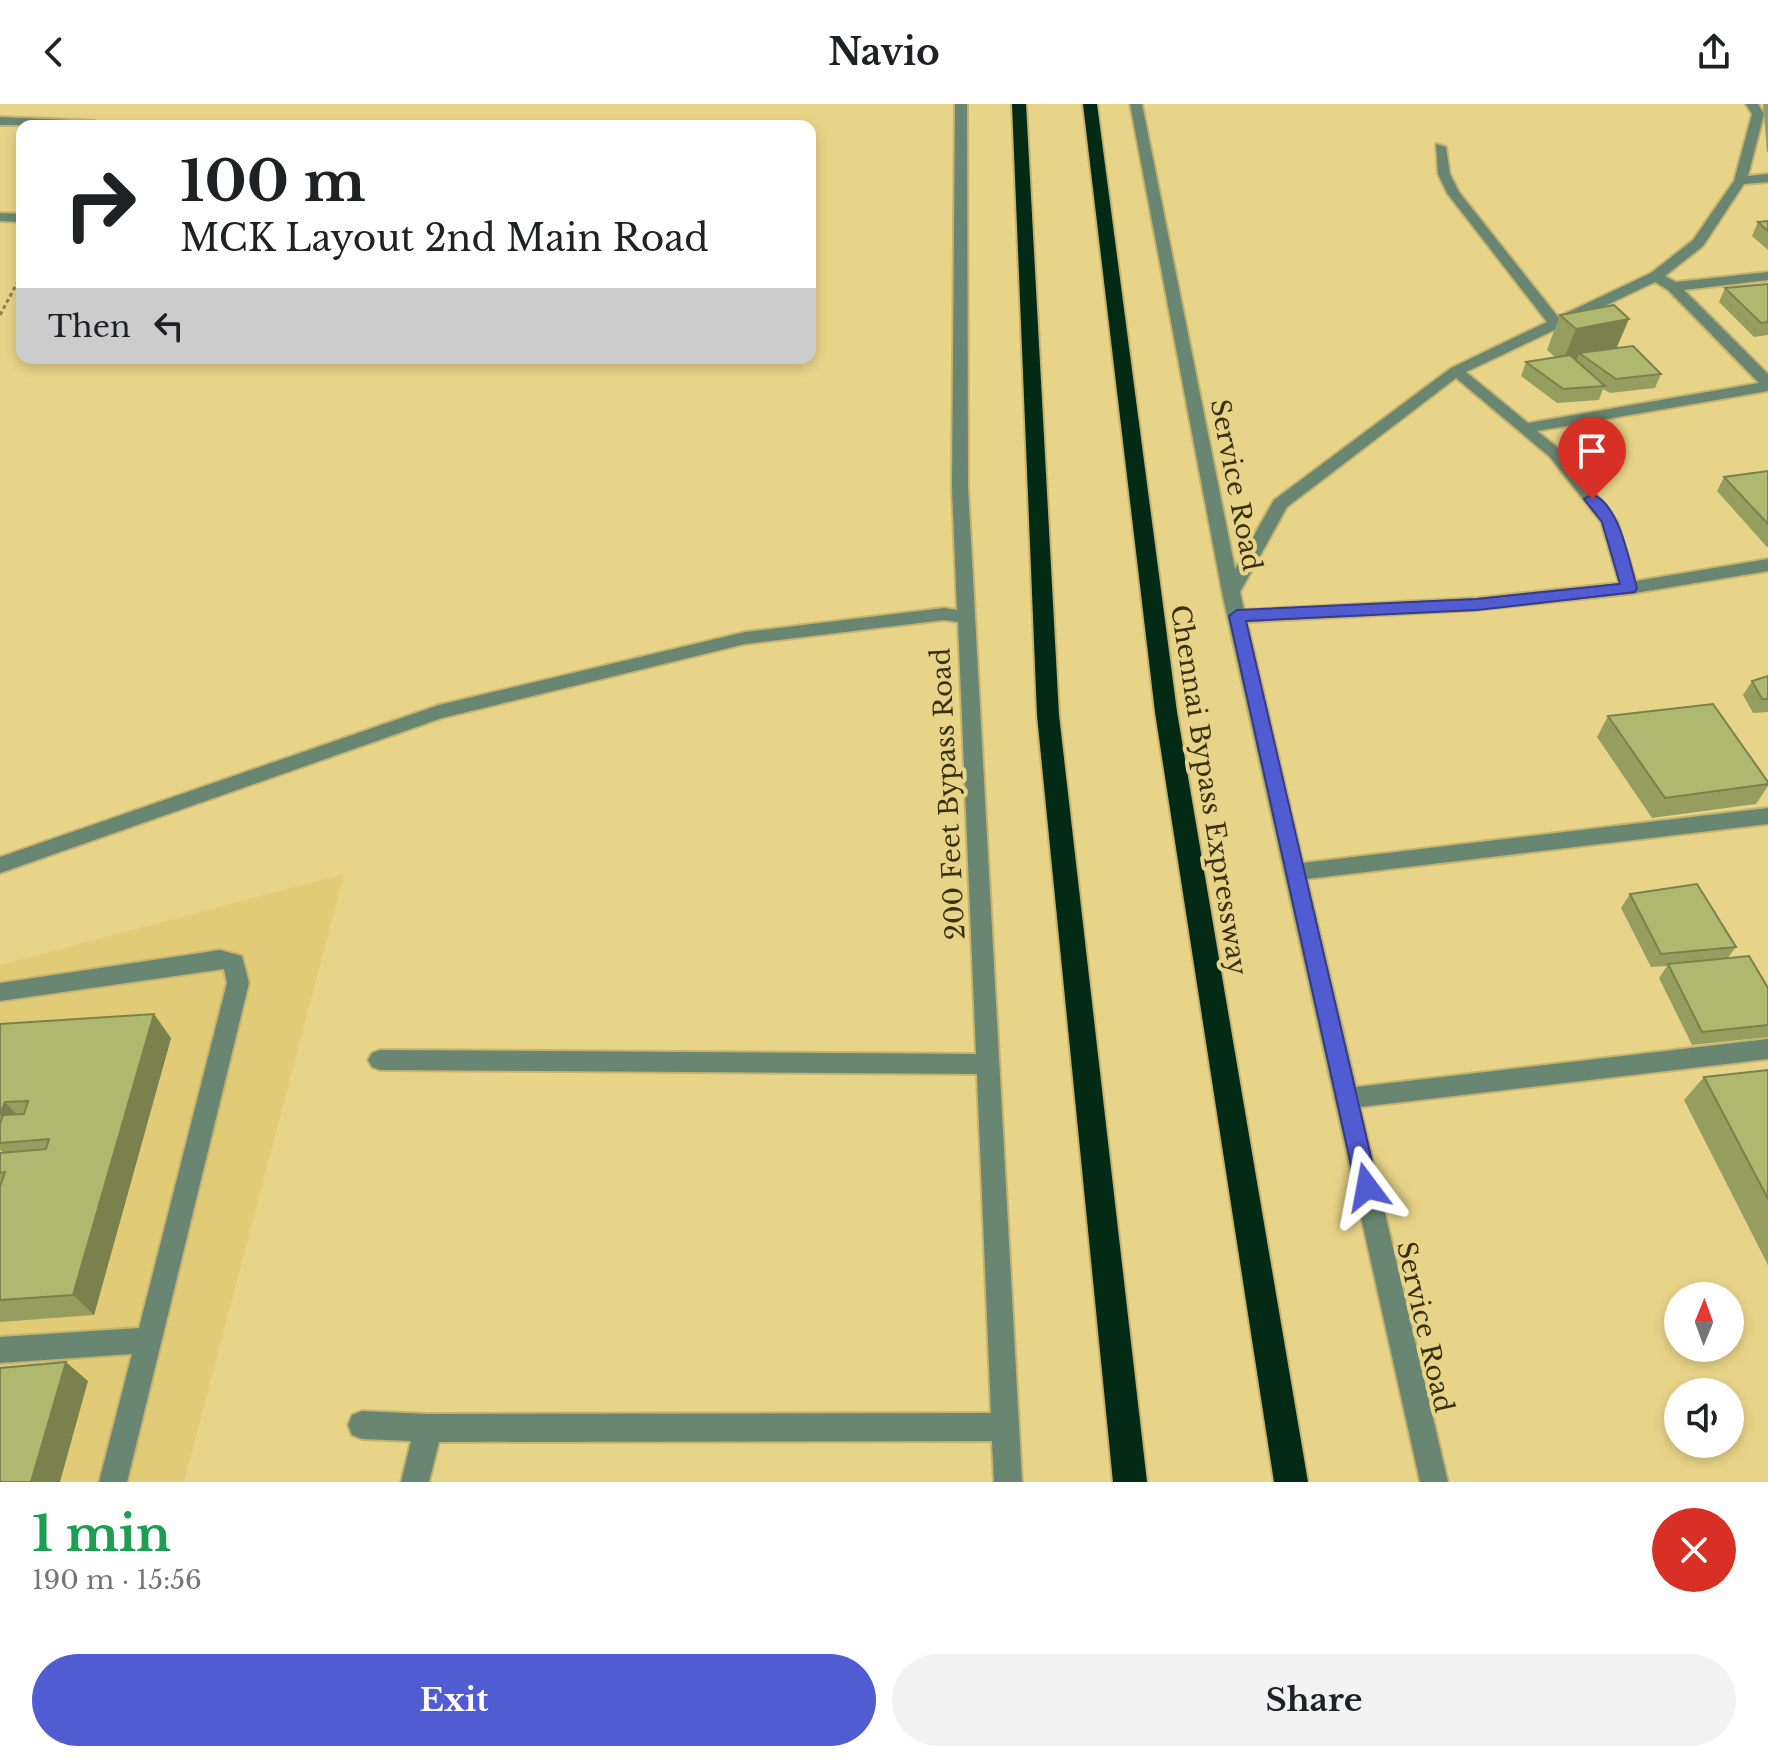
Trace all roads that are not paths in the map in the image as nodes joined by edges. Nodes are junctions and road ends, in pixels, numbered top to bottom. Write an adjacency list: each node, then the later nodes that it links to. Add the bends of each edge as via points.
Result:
1 (961, 104): 20 (street, 200 Feet Bypass Road, via 960,487)
2 (1019, 104): 37 (highway, via 1048,715)
3 (1090, 104): 38 (highway, Chennai Bypass Expressway, via 1166,712)
4 (1136, 104): 18 (street, Service Road)
5 (1752, 104): 8 (street, via 1758,114)
6 (1440, 147): 12 (street, via 1453,193)
7 (1768, 178): 8 (street)
8 (1740, 181): 9 (street, via 1698,243)
9 (1656, 276): 11 (street); 12 (street)
10 (1768, 276): 11 (street)
11 (1673, 287): 14 (street)
12 (1555, 323): 13 (street)
13 (1456, 371): 15 (street); 18 (street, via 1280,504)
14 (1768, 385): 15 (street)
15 (1525, 428): 17 (street, via 1556,454 1609,521)
16 (1768, 565): 17 (street)
17 (1629, 588): 19 (street, via 1477,604)
18 (1231, 592): 19 (street, Service Road)
19 (1237, 616): 23 (street, Service Road)
20 (966, 617): 22 (street, via 944,614 745,638 439,712); 27 (street, 200 Feet Bypass Road)
21 (1768, 816): 23 (street)
22 (0, 865)
23 (1295, 872): 28 (street, Service Road)
24 (0, 992): 29 (street, via 220,959 234,962 238,983)
25 (1768, 1049): 28 (street)
26 (380, 1060): 27 (street)
27 (987, 1064): 32 (street, 200 Feet Bypass Road)
28 (1347, 1098): 39 (street, Service Road)
29 (150, 1340): 30 (street); 34 (street)
30 (0, 1350)
31 (362, 1425): 33 (street)
32 (1005, 1427): 33 (street); 36 (street, 200 Feet Bypass Road)
33 (428, 1428): 35 (street)
34 (113, 1482)
35 (415, 1482)
36 (1008, 1482)
37 (1130, 1482)
38 (1291, 1482)
39 (1434, 1482)

